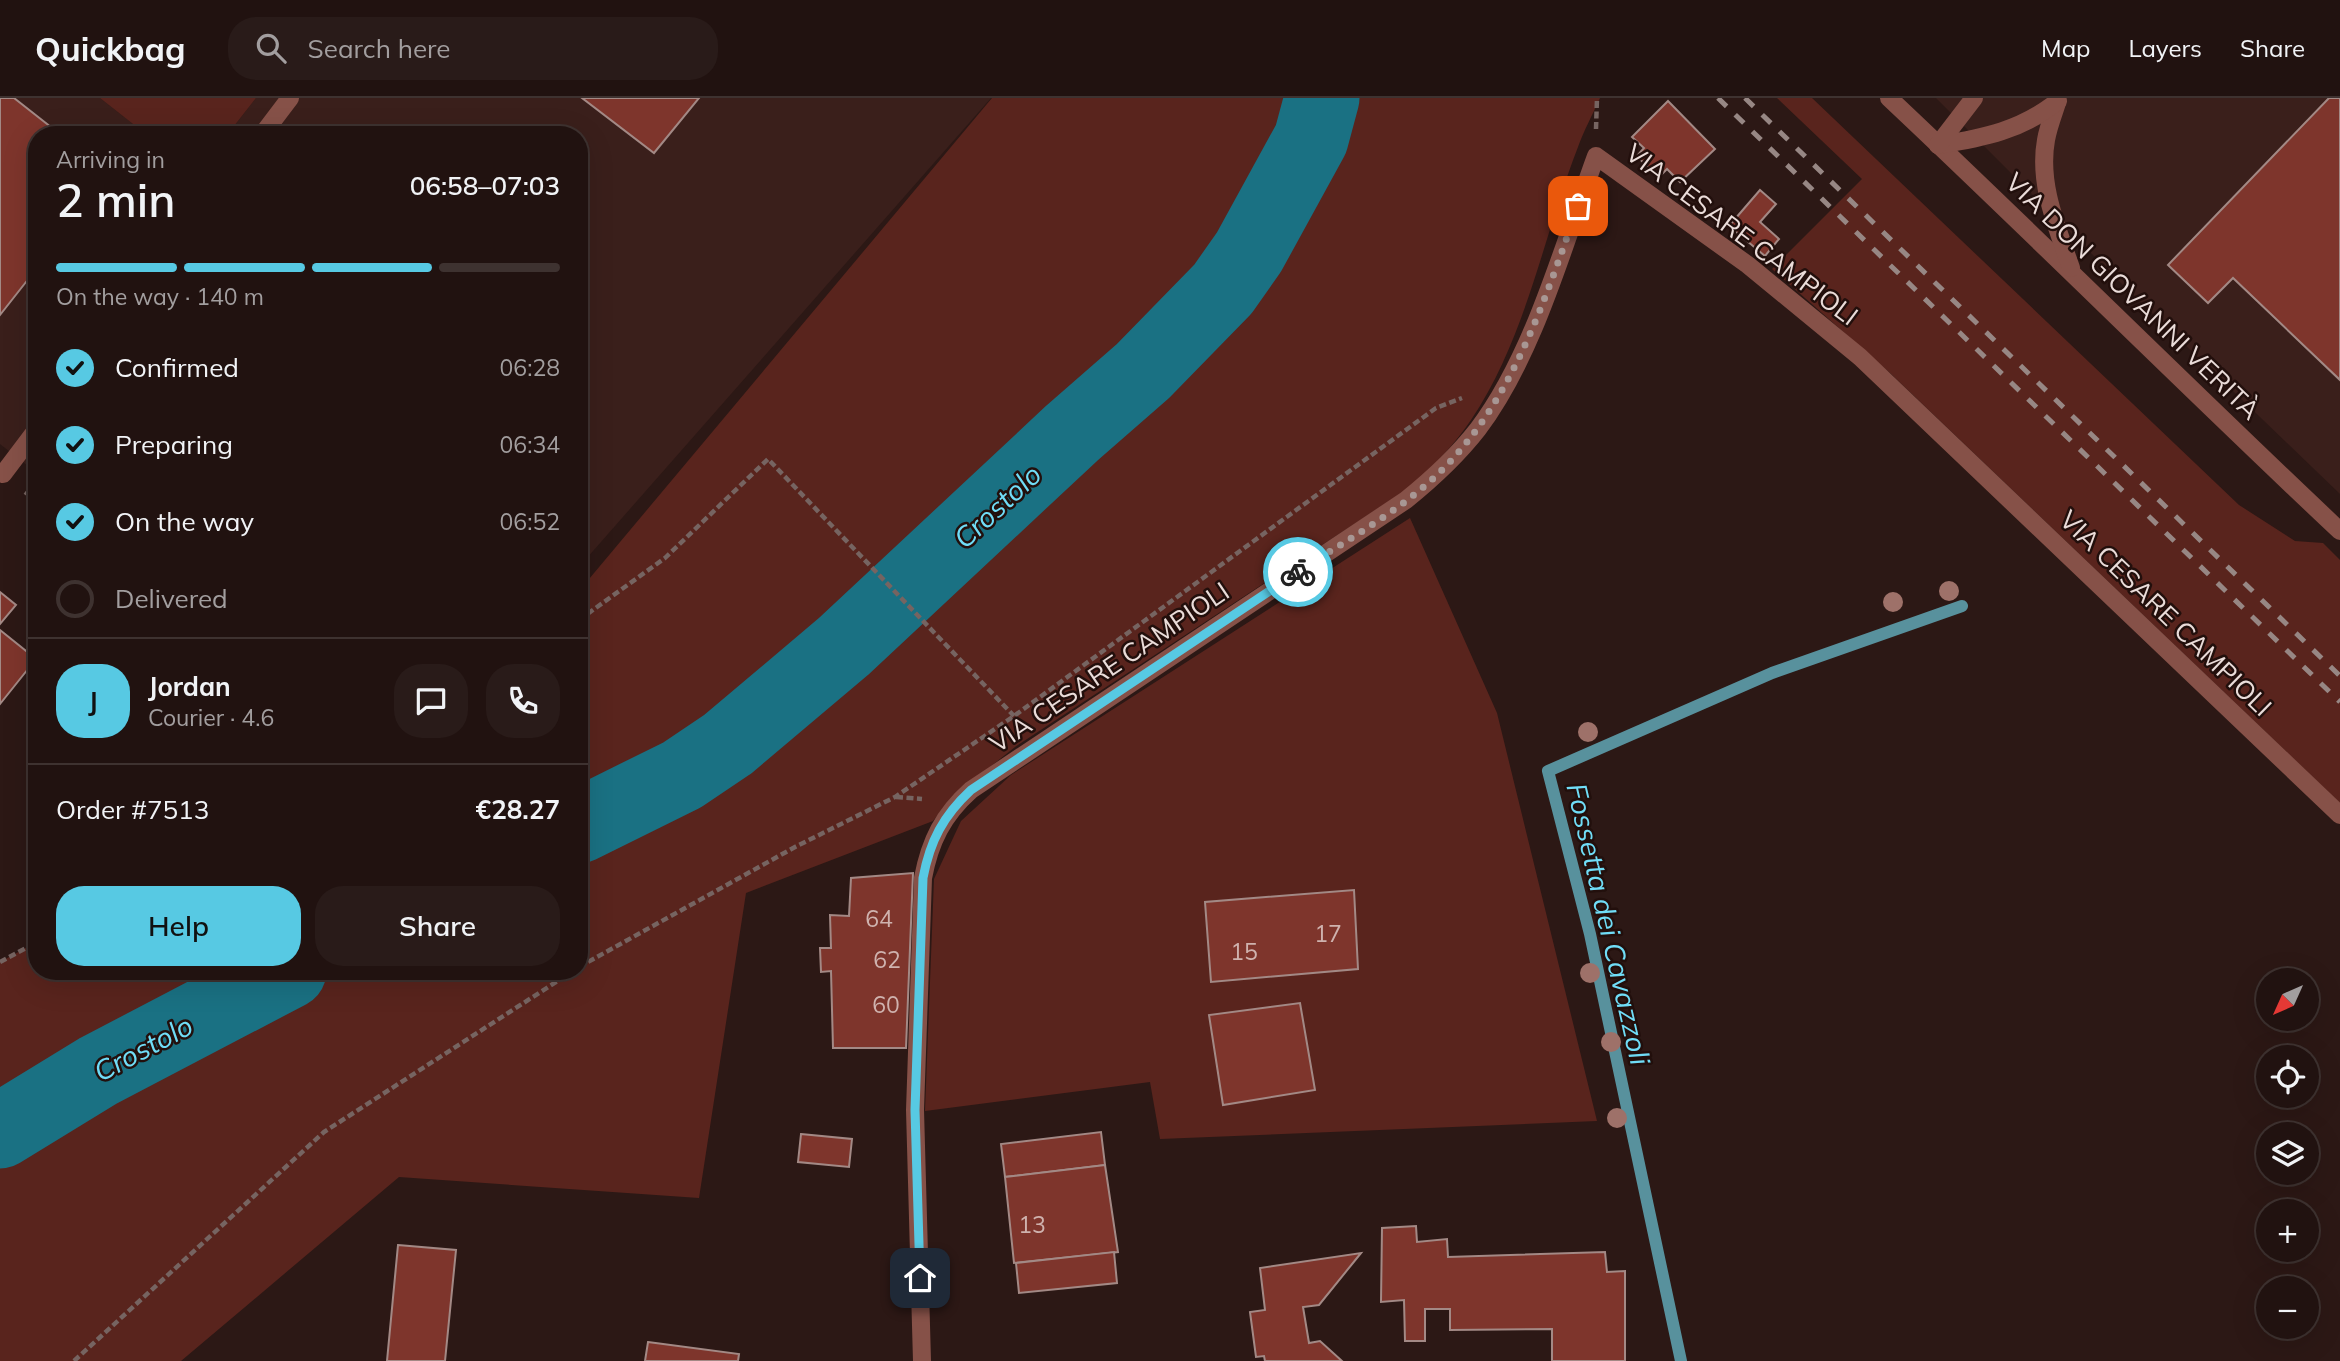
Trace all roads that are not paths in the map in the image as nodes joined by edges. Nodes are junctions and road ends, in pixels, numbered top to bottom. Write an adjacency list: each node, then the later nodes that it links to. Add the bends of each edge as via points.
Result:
1 (290, 98): 5 (street)
2 (1889, 98): 6 (street, VIA DON GIOVANNI VERITÀ)
3 (1974, 98): 6 (street)
4 (2059, 100): 6 (street, via 2014,129); 7 (street, via 2046,141 2047,195)
5 (269, 126)
6 (1938, 145): 7 (street, VIA DON GIOVANNI VERITÀ)
7 (2072, 271): 10 (street, VIA DON GIOVANNI VERITÀ, via 2173,374)
8 (28, 441): 9 (street, via 3,474)
9 (0, 472)
10 (2340, 531)
11 (2340, 815): 12 (street, VIA CESARE CAMPIOLI, via 1860,357 1748,265 1596,156 1542,306 1509,378 1477,430 1441,470 1406,500 971,790 941,824 923,878 915,1110)
12 (922, 1361)

